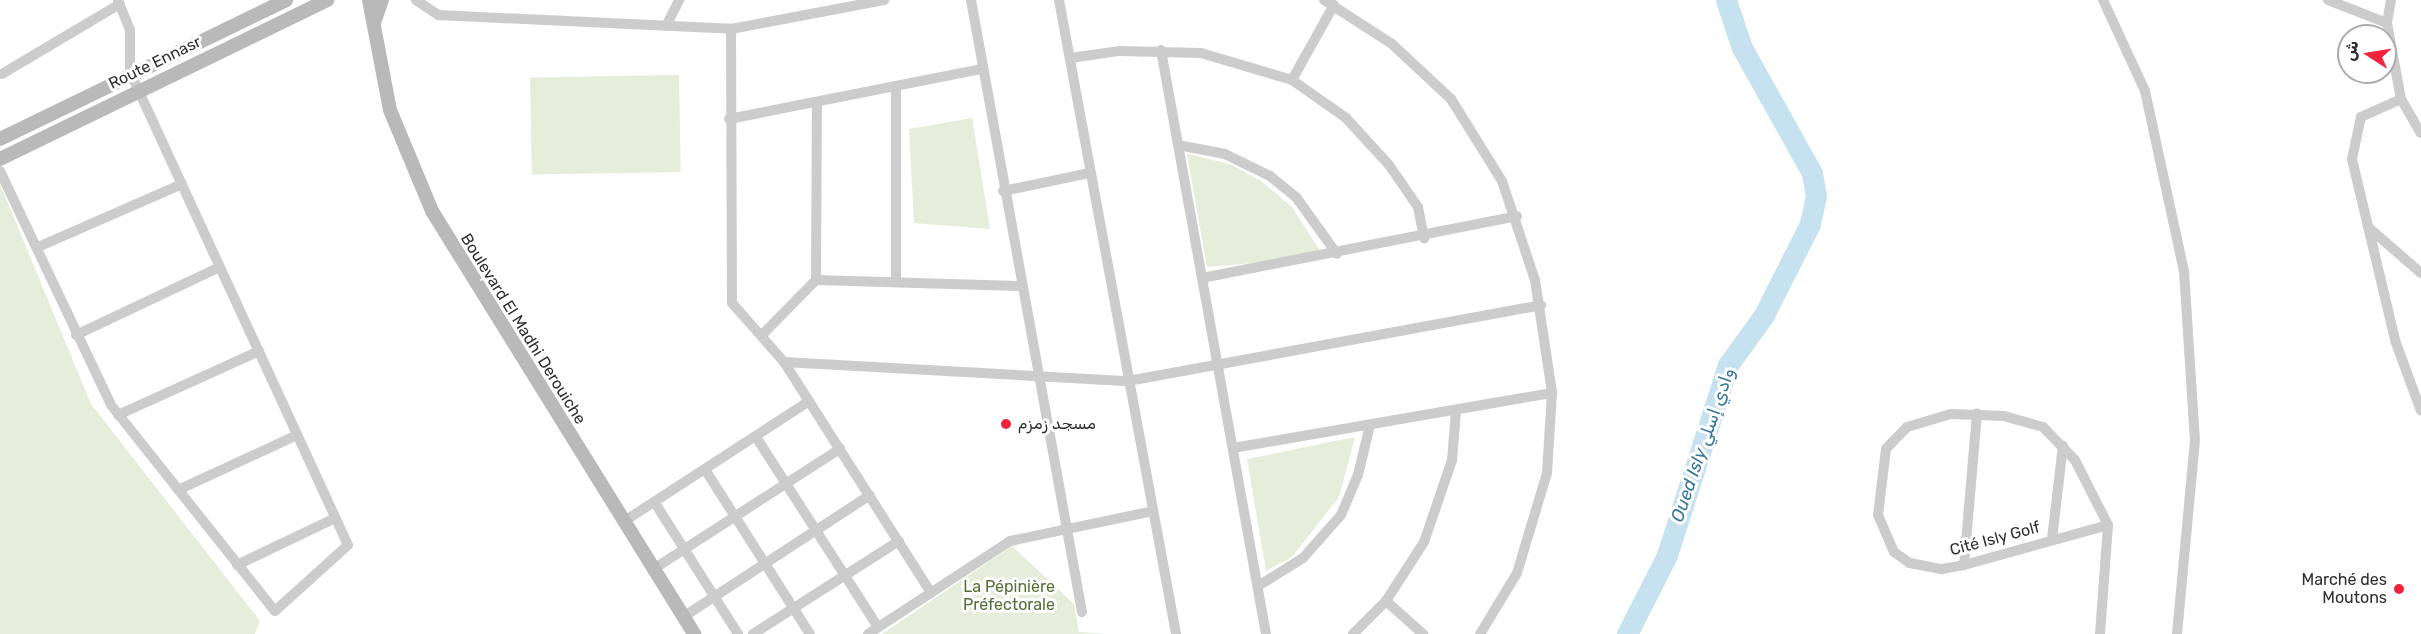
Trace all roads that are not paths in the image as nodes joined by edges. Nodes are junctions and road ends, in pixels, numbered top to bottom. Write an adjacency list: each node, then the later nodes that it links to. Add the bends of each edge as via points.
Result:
1 (286, 0): 22 (street, Route Ennasr)
2 (327, 0): 26 (street, Route Ennasr)
3 (369, 0): 15 (street, Boulevard El Madhi Derouiche)
4 (382, 0): 15 (street)
5 (416, 0): 17 (street, via 438,15)
6 (679, 0): 17 (street)
7 (884, 0): 18 (street)
8 (970, 0): 21 (street)
9 (1059, 0): 20 (street)
10 (2103, 0): 108 (street, via 2145,91 2184,271 2195,440)
11 (2328, 0): 16 (street)
12 (2391, 0): 16 (street)
13 (119, 2): 22 (street, via 130,30); 23 (street)
14 (1329, 3): 24 (street); 38 (street, via 1439,85 1487,156)
15 (375, 21): 77 (street, Boulevard El Madhi Derouiche, via 390,110 432,211)
16 (2387, 23): 27 (street)
17 (666, 26): 18 (street)
18 (730, 29): 29 (street)
19 (1161, 50): 20 (street); 24 (street, via 1221,56); 32 (street)
20 (1070, 58): 35 (street)
21 (982, 69): 25 (street); 37 (street)
22 (130, 72): 26 (street); 31 (street, Route Ennasr)
23 (2, 74)
24 (1292, 80): 40 (street, via 1346,118 1389,165 1418,207)
25 (896, 86): 28 (street); 46 (street)
26 (138, 88): 33 (street, Route Ennasr); 36 (street)
27 (2401, 99): 30 (street); 39 (street, via 2361,117 2355,127 2352,159)
28 (817, 103): 29 (street); 47 (street)
29 (729, 118): 51 (street, via 732,303)
30 (2421, 133)
31 (0, 139)
32 (1178, 145): 42 (street, via 1225,154 1270,176 1301,202); 45 (street)
33 (0, 159)
34 (0, 171): 41 (street)
35 (1090, 173): 37 (street); 56 (street)
36 (182, 184): 41 (street); 43 (street)
37 (1003, 191): 48 (street)
38 (1517, 216): 40 (street); 49 (street)
39 (2368, 227): 44 (street); 60 (street, via 2396,343)
40 (1424, 238): 42 (street)
41 (38, 247): 50 (street)
42 (1337, 254): 45 (street)
43 (220, 267): 50 (street); 52 (street)
44 (2421, 273)
45 (1202, 278): 54 (street)
46 (896, 279): 47 (street); 48 (street)
47 (816, 280): 51 (street)
48 (1022, 286): 55 (street)
49 (1541, 305): 54 (street); 57 (street)
50 (76, 335): 62 (street)
51 (762, 335): 53 (street)
52 (259, 351): 62 (street); 64 (street)
53 (784, 362): 55 (street); 58 (street)
54 (1219, 365): 56 (street); 67 (street)
55 (1038, 373): 56 (street); 79 (street)
56 (1128, 381): 74 (street)
57 (1552, 393): 59 (street); 106 (street, via 1551,449 1534,526 1507,593)
58 (809, 401): 65 (street); 68 (street)
59 (1456, 411): 63 (street); 92 (street, via 1452,460 1440,504 1419,550)
60 (2421, 411)
61 (1977, 414): 66 (street, Cité Isly Golf, via 2025,419); 86 (street); 86 (street, Cité Isly Golf, via 1924,418 1907,427 1886,450 1880,483 1878,514 1894,552 1925,567)
62 (118, 415): 71 (street)
63 (1370, 425): 67 (street); 89 (street, via 1362,462 1341,515 1303,558)
64 (297, 435): 71 (street); 76 (street)
65 (756, 437): 69 (street); 70 (street)
66 (2063, 446): 78 (street, Cité Isly Golf, via 2088,479); 81 (street)
67 (1233, 448): 89 (street)
68 (840, 449): 70 (street); 72 (street)
69 (706, 471): 73 (street); 75 (street)
70 (787, 485): 75 (street); 80 (street)
71 (178, 490): 85 (street)
72 (870, 495): 80 (street); 82 (street)
73 (655, 503): 77 (street); 83 (street)
74 (1153, 511): 79 (street); 102 (street)
75 (737, 516): 83 (street); 84 (street)
76 (335, 518): 85 (street); 85 (street, via 348,545 274,611)
77 (623, 522): 87 (street, Boulevard El Madhi Derouiche)
78 (2108, 525): 81 (street, Cité Isly Golf); 107 (street, Cité Isly Golf)
79 (1066, 527): 90 (street, via 1010,541); 94 (street)
80 (816, 529): 84 (street); 88 (street)
81 (2052, 539): 86 (street, Cité Isly Golf)
82 (899, 542): 88 (street); 90 (street)
83 (682, 550): 87 (street); 91 (street)
84 (767, 562): 91 (street); 93 (street)
85 (237, 565)
86 (1964, 565)
87 (652, 570): 95 (street, Boulevard El Madhi Derouiche)
88 (844, 574): 93 (street); 96 (street)
89 (1258, 586): 103 (street)
90 (932, 593): 96 (street)
91 (714, 596): 95 (street); 98 (street)
92 (1386, 601): 104 (street); 105 (street)
93 (795, 608): 99 (street); 100 (street)
94 (1082, 612)
95 (683, 617): 97 (street, Boulevard El Madhi Derouiche)
96 (878, 627): 101 (street)
97 (694, 634)
98 (738, 634)
99 (753, 634)
100 (810, 634)
101 (868, 634)
102 (1176, 634)
103 (1266, 634)
104 (1353, 634)
105 (1423, 634)
106 (1480, 634)
107 (2100, 634)
108 (2177, 634)

